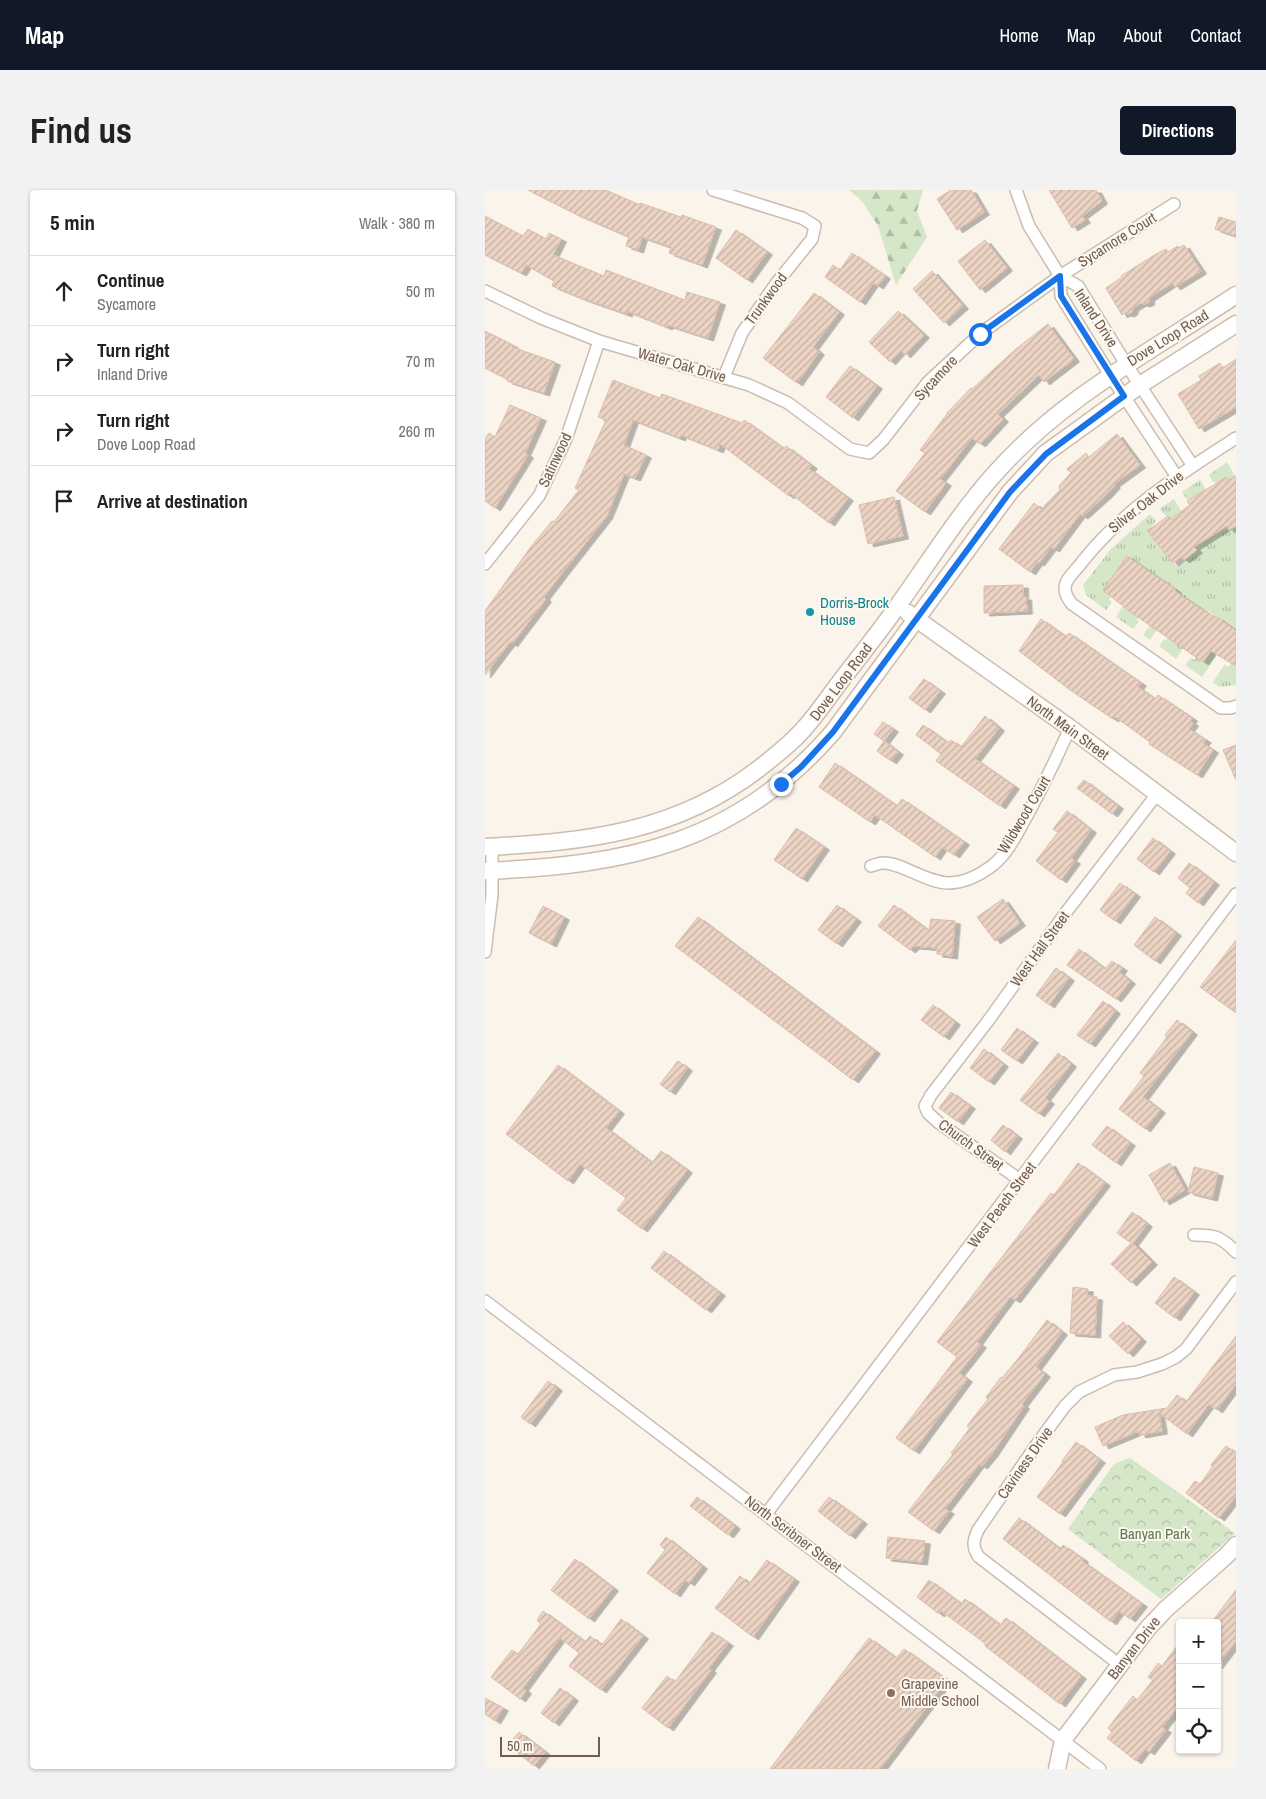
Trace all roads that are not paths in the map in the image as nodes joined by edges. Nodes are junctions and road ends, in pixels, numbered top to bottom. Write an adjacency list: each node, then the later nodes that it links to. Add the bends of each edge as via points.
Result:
1 (713, 190): 11 (street, Trunkwood, via 802,218 815,226 812,239 742,332)
2 (1016, 190): 4 (street, Inland Drive, via 1029,226)
3 (1174, 204): 4 (street, Sycamore Court)
4 (1060, 276): 9 (street, Inland Drive, via 1078,286); 10 (street, Inland Drive, via 1061,296); 15 (street, Sycamore, via 980,334 928,382)
5 (485, 291): 8 (street, Water Oak Drive, via 541,318)
6 (1236, 295): 9 (main road, Dove Loop Road)
7 (1236, 324): 12 (main road, Dove Loop Road)
8 (599, 340): 11 (street, Water Oak Drive); 18 (street, Satinwood, via 567,439 539,496)
9 (1126, 364): 10 (main road, Dove Loop Road); 12 (street, Inland Drive)
10 (1110, 375): 13 (street, Inland Drive); 19 (main road, Dove Loop Road, via 1028,438 990,478)
11 (724, 377): 15 (street, Water Oak Drive, via 749,384 788,403 850,449)
12 (1140, 384): 13 (main road, Dove Loop Road); 16 (street, Inland Drive)
13 (1124, 396): 17 (street, Inland Drive); 20 (main road, Dove Loop Road, via 1046,454 1010,492)
14 (1236, 438): 16 (street, Silver Oak Drive)
15 (869, 453)
16 (1193, 466): 17 (street, Silver Oak Drive)
17 (1177, 477): 21 (street, Silver Oak Drive, via 1128,513 1100,539 1065,584 1065,595 1072,604 1221,708)
18 (485, 564)
19 (897, 606): 20 (main road, North Main Street); 24 (main road, Dove Loop Road, via 800,733 744,781 702,805 632,830 548,843)
20 (916, 619): 22 (main road, North Main Street); 27 (main road, Dove Loop Road, via 819,748 781,784 738,814 685,839 637,854 551,867)
21 (1236, 706)
22 (1070, 728): 23 (main road, North Main Street); 26 (street, Wildwood Court, via 1018,832 994,864 980,874 963,882 947,883 926,879 893,865)
23 (1157, 794): 25 (main road, North Main Street); 30 (street, West Hall Street)
24 (488, 847): 27 (street)
25 (1236, 853)
26 (871, 866)
27 (488, 871): 29 (street, via 492,895)
28 (1236, 894): 31 (street, West Peach Street)
29 (485, 952)
30 (925, 1106): 31 (street, Church Street, via 939,1123)
31 (1020, 1180): 36 (street, West Peach Street)
32 (1194, 1235): 33 (street, via 1213,1235)
33 (1236, 1252)
34 (1236, 1282): 38 (street, Caviness Drive, via 1186,1349 1176,1357 1137,1372 1114,1375 1079,1392 1037,1444 973,1541 979,1557)
35 (485, 1301): 36 (street, North Scribner Street)
36 (766, 1514): 39 (street, North Scribner Street)
37 (1236, 1545): 38 (main road, Banyan Drive, via 1166,1609)
38 (1120, 1665): 39 (main road, Banyan Drive)
39 (1063, 1740): 40 (main road, Banyan Drive); 41 (street, North Scribner Street)
40 (1057, 1769)
41 (1100, 1769)

